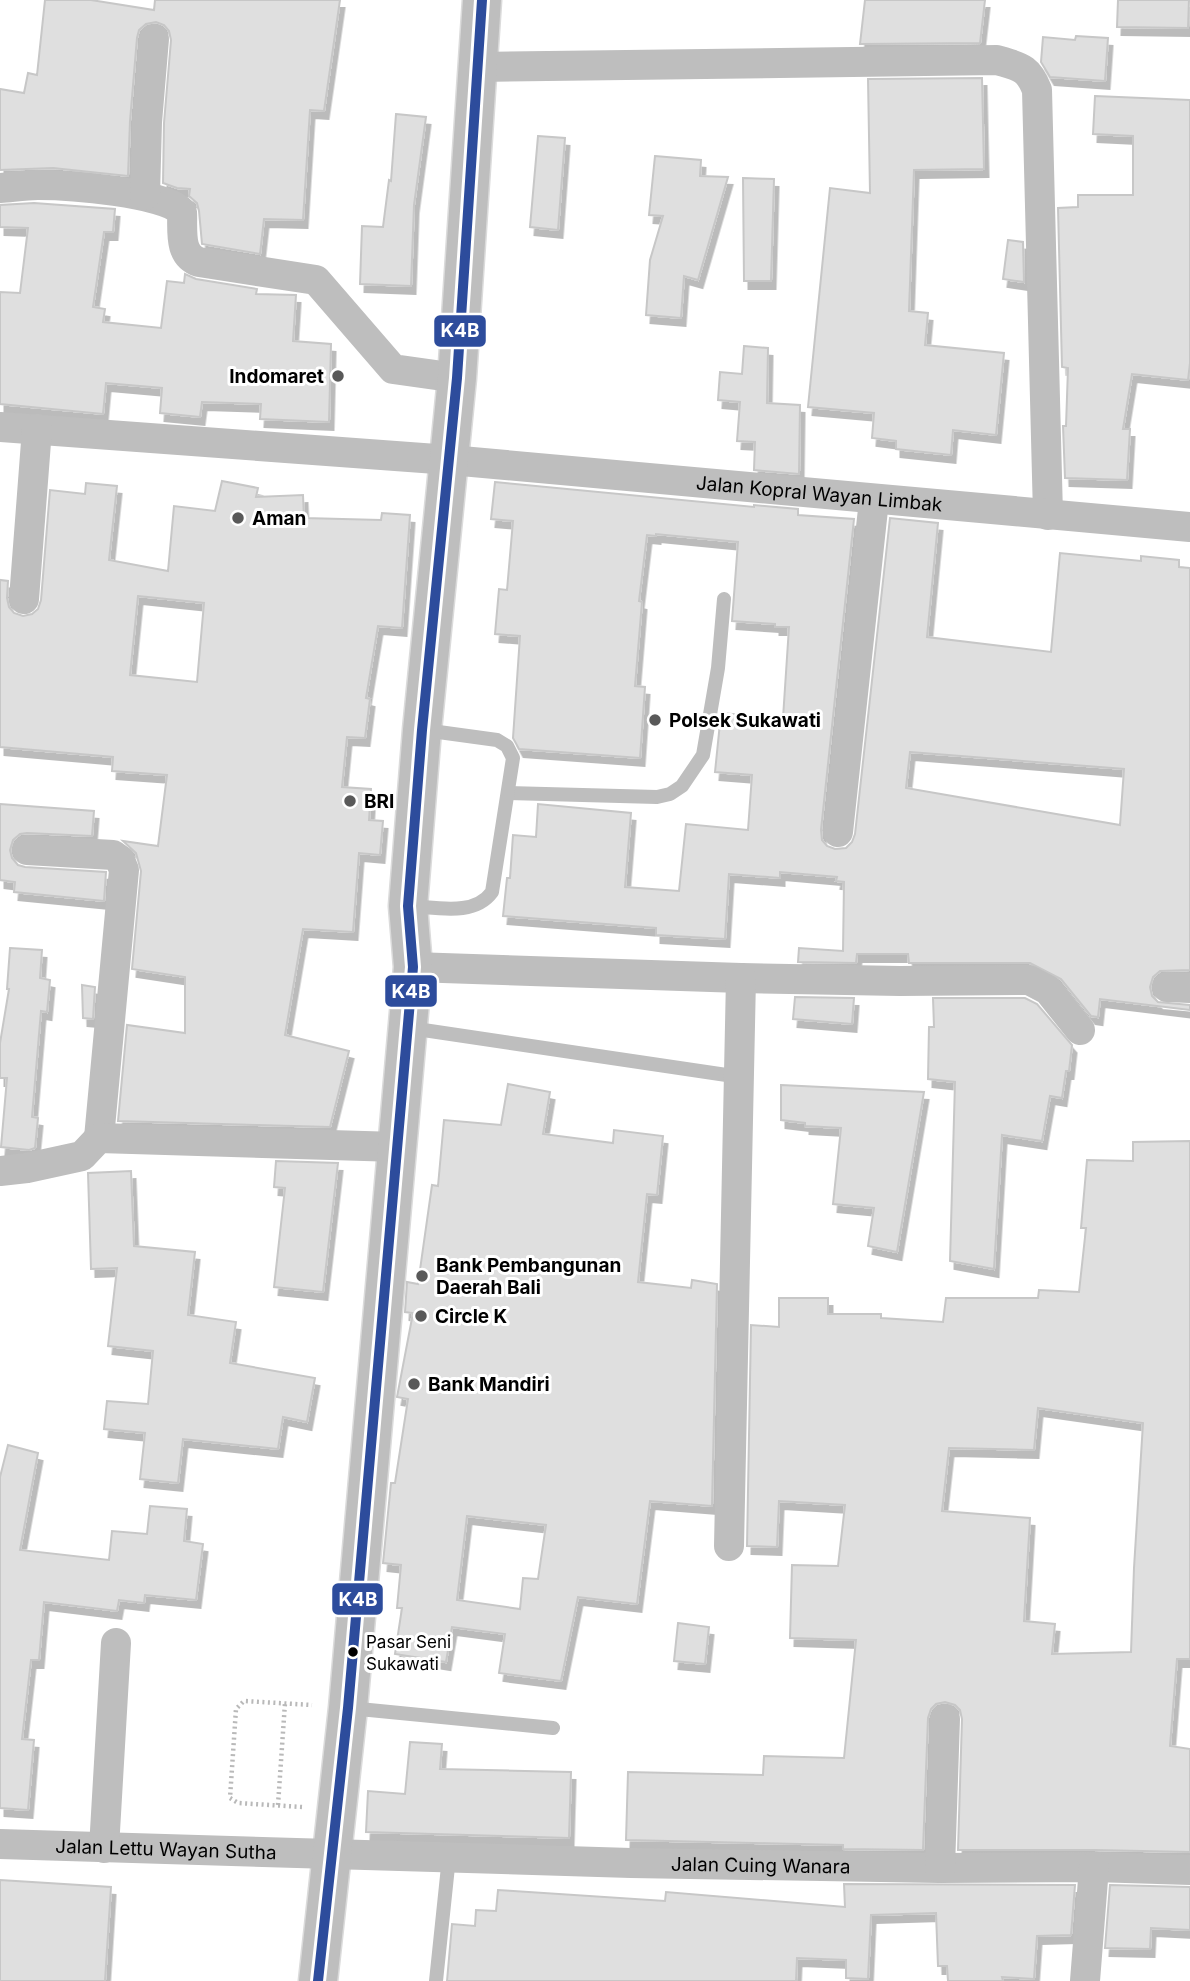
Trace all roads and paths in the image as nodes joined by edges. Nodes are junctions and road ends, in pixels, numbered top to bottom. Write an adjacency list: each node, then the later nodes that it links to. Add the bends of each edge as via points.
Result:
1 (482, 0): 3 (highway)
2 (153, 39): 5 (street)
3 (479, 67): 6 (highway); 11 (street, via 997,60 1025,69 1037,90)
4 (0, 188): 5 (street, via 39,185)
5 (145, 195): 6 (street, via 182,212 184,252 193,260 316,280 393,369)
6 (457, 378): 9 (highway)
7 (0, 427): 8 (street, Jalan Kopral Wayan Limbak)
8 (37, 429): 9 (street, Jalan Kopral Wayan Limbak); 13 (street)
9 (450, 460): 10 (street, Jalan Kopral Wayan Limbak); 15 (highway)
10 (874, 500): 11 (street, Jalan Kopral Wayan Limbak); 17 (street)
11 (1048, 515): 12 (street, Jalan Kopral Wayan Limbak)
12 (1190, 527)
13 (24, 598)
14 (724, 599): 16 (lane, via 703,755 682,786 657,797)
15 (422, 730): 16 (lane, via 498,740 508,746 513,758); 19 (highway)
16 (508, 793): 19 (lane, via 495,885 487,900 473,908)
17 (838, 832)
18 (27, 850): 25 (street, via 113,855 124,870)
19 (408, 906): 20 (highway)
20 (413, 967): 21 (street); 22 (highway)
21 (741, 978): 23 (street, via 1029,980 1048,990); 24 (street)
22 (408, 1028): 24 (lane); 26 (highway)
23 (1080, 1030)
24 (740, 1077): 28 (street)
25 (99, 1138): 26 (street); 27 (street, via 82,1156)
26 (398, 1147): 31 (highway)
27 (0, 1171)
28 (729, 1546)
29 (116, 1643): 37 (street)
30 (285, 1703): 31 (path); 34 (path); 34 (path, via 244,1701 238,1705 229,1794 238,1803)
31 (348, 1708): 33 (lane); 35 (highway)
32 (944, 1719): 41 (street)
33 (553, 1728)
34 (278, 1805): 35 (path)
35 (337, 1809): 38 (highway)
36 (0, 1844): 37 (street, Jalan Lettu Wayan Sutha)
37 (104, 1848): 38 (street, Jalan Lettu Wayan Sutha)
38 (332, 1854): 39 (street, Jalan Cuing Wanara); 43 (highway)
39 (449, 1857): 41 (street, Jalan Cuing Wanara); 44 (lane)
40 (1094, 1867): 41 (street, Jalan Cuing Wanara); 42 (street, Jalan Cuing Wanara); 45 (street)
41 (940, 1868)
42 (1190, 1870)
43 (318, 1981)
44 (436, 1981)
45 (1086, 1981)

